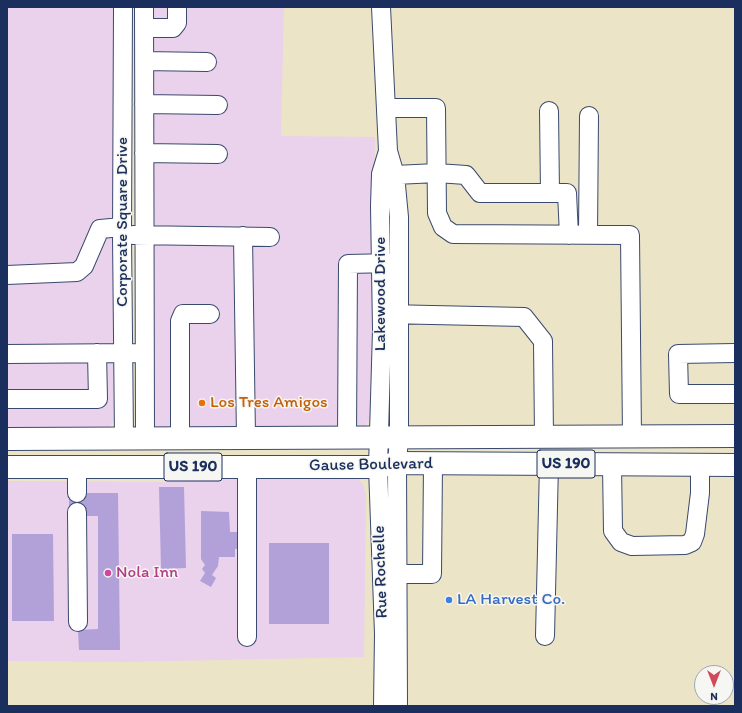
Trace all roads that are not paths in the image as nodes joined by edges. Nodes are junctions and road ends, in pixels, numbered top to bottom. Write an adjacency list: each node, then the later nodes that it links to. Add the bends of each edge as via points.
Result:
1 (123, 7): 19 (street, Corporate Square Drive)
2 (144, 7): 5 (street, Corporate Square Drive)
3 (177, 7): 5 (street, via 177,22 173,28)
4 (381, 7): 10 (street, Lakewood Drive)
5 (144, 28): 6 (street, Corporate Square Drive)
6 (144, 61): 7 (street); 8 (street, Corporate Square Drive)
7 (207, 62)
8 (144, 104): 9 (street); 14 (street, Corporate Square Drive)
9 (218, 105)
10 (386, 108): 13 (street, Lakewood Drive); 16 (street, via 436,108)
11 (549, 112): 18 (street)
12 (589, 116): 21 (street)
13 (388, 151): 17 (street, Lakewood Drive); 26 (street, Lakewood Drive, via 381,174)
14 (144, 153): 15 (street); 22 (street, Corporate Square Drive)
15 (218, 154)
16 (437, 173): 17 (street); 18 (street, via 466,175 480,193); 20 (street, via 437,212 443,227 453,234)
17 (394, 175): 25 (street, Lakewood Drive, via 399,217)
18 (550, 193): 20 (street, via 567,193)
19 (122, 231): 22 (street); 27 (street, via 100,229 84,266 77,272); 31 (street, Corporate Square Drive)
20 (569, 235): 21 (street)
21 (588, 235): 41 (street, via 630,235)
22 (144, 236): 23 (street); 32 (street, Corporate Square Drive)
23 (243, 236): 24 (street); 38 (street)
24 (270, 237)
25 (399, 263): 26 (street); 29 (street, Lakewood Drive)
26 (380, 264): 29 (street, Lakewood Drive); 39 (street, via 348,264)
27 (7, 275)
28 (210, 314): 43 (street, via 183,314 180,321)
29 (390, 314): 40 (street, via 524,317 544,341); 44 (street, Lakewood Drive)
30 (97, 353): 31 (street); 34 (street); 36 (street, via 98,399)
31 (124, 353): 32 (street); 42 (street, Corporate Square Drive)
32 (144, 353): 42 (street, Corporate Square Drive)
33 (735, 353): 35 (street, via 678,354 679,394)
34 (7, 354)
35 (735, 394)
36 (7, 399)
37 (735, 436): 41 (main road, Gause Boulevard / US 190)
38 (246, 437): 39 (main road, Gause Boulevard / US 190); 43 (main road, Gause Boulevard / US 190)
39 (347, 437): 44 (main road, Gause Boulevard / US 190)
40 (544, 437): 41 (main road, Gause Boulevard / US 190); 44 (main road, Gause Boulevard / US 190)
41 (632, 437)
42 (134, 438): 43 (main road, Gause Boulevard / US 190); 45 (main road, Gause Boulevard / US 190)
43 (180, 438)
44 (389, 438): 48 (street, Rue Rochelle)
45 (7, 439)
46 (433, 464): 47 (main road, Gause Boulevard / US 190); 48 (main road, Gause Boulevard / US 190); 57 (street, via 432,574)
47 (549, 464): 49 (main road, Gause Boulevard / US 190); 59 (street)
48 (388, 465): 54 (main road, Gause Boulevard / US 190); 57 (street, Rue Rochelle); 61 (street, Rue Rochelle)
49 (612, 465): 50 (main road, Gause Boulevard / US 190); 50 (street, via 613,530 621,542 632,546 686,545 692,542 700,493)
50 (700, 465): 51 (main road, Gause Boulevard / US 190)
51 (735, 465)
52 (7, 467): 53 (main road, Gause Boulevard / US 190)
53 (77, 467): 54 (main road, Gause Boulevard / US 190); 55 (street)
54 (247, 467): 60 (street)
55 (77, 493)
56 (77, 512): 58 (street)
57 (397, 574): 62 (street, Rue Rochelle)
58 (78, 622)
59 (545, 636)
60 (247, 637)
61 (383, 706)
62 (398, 706)

